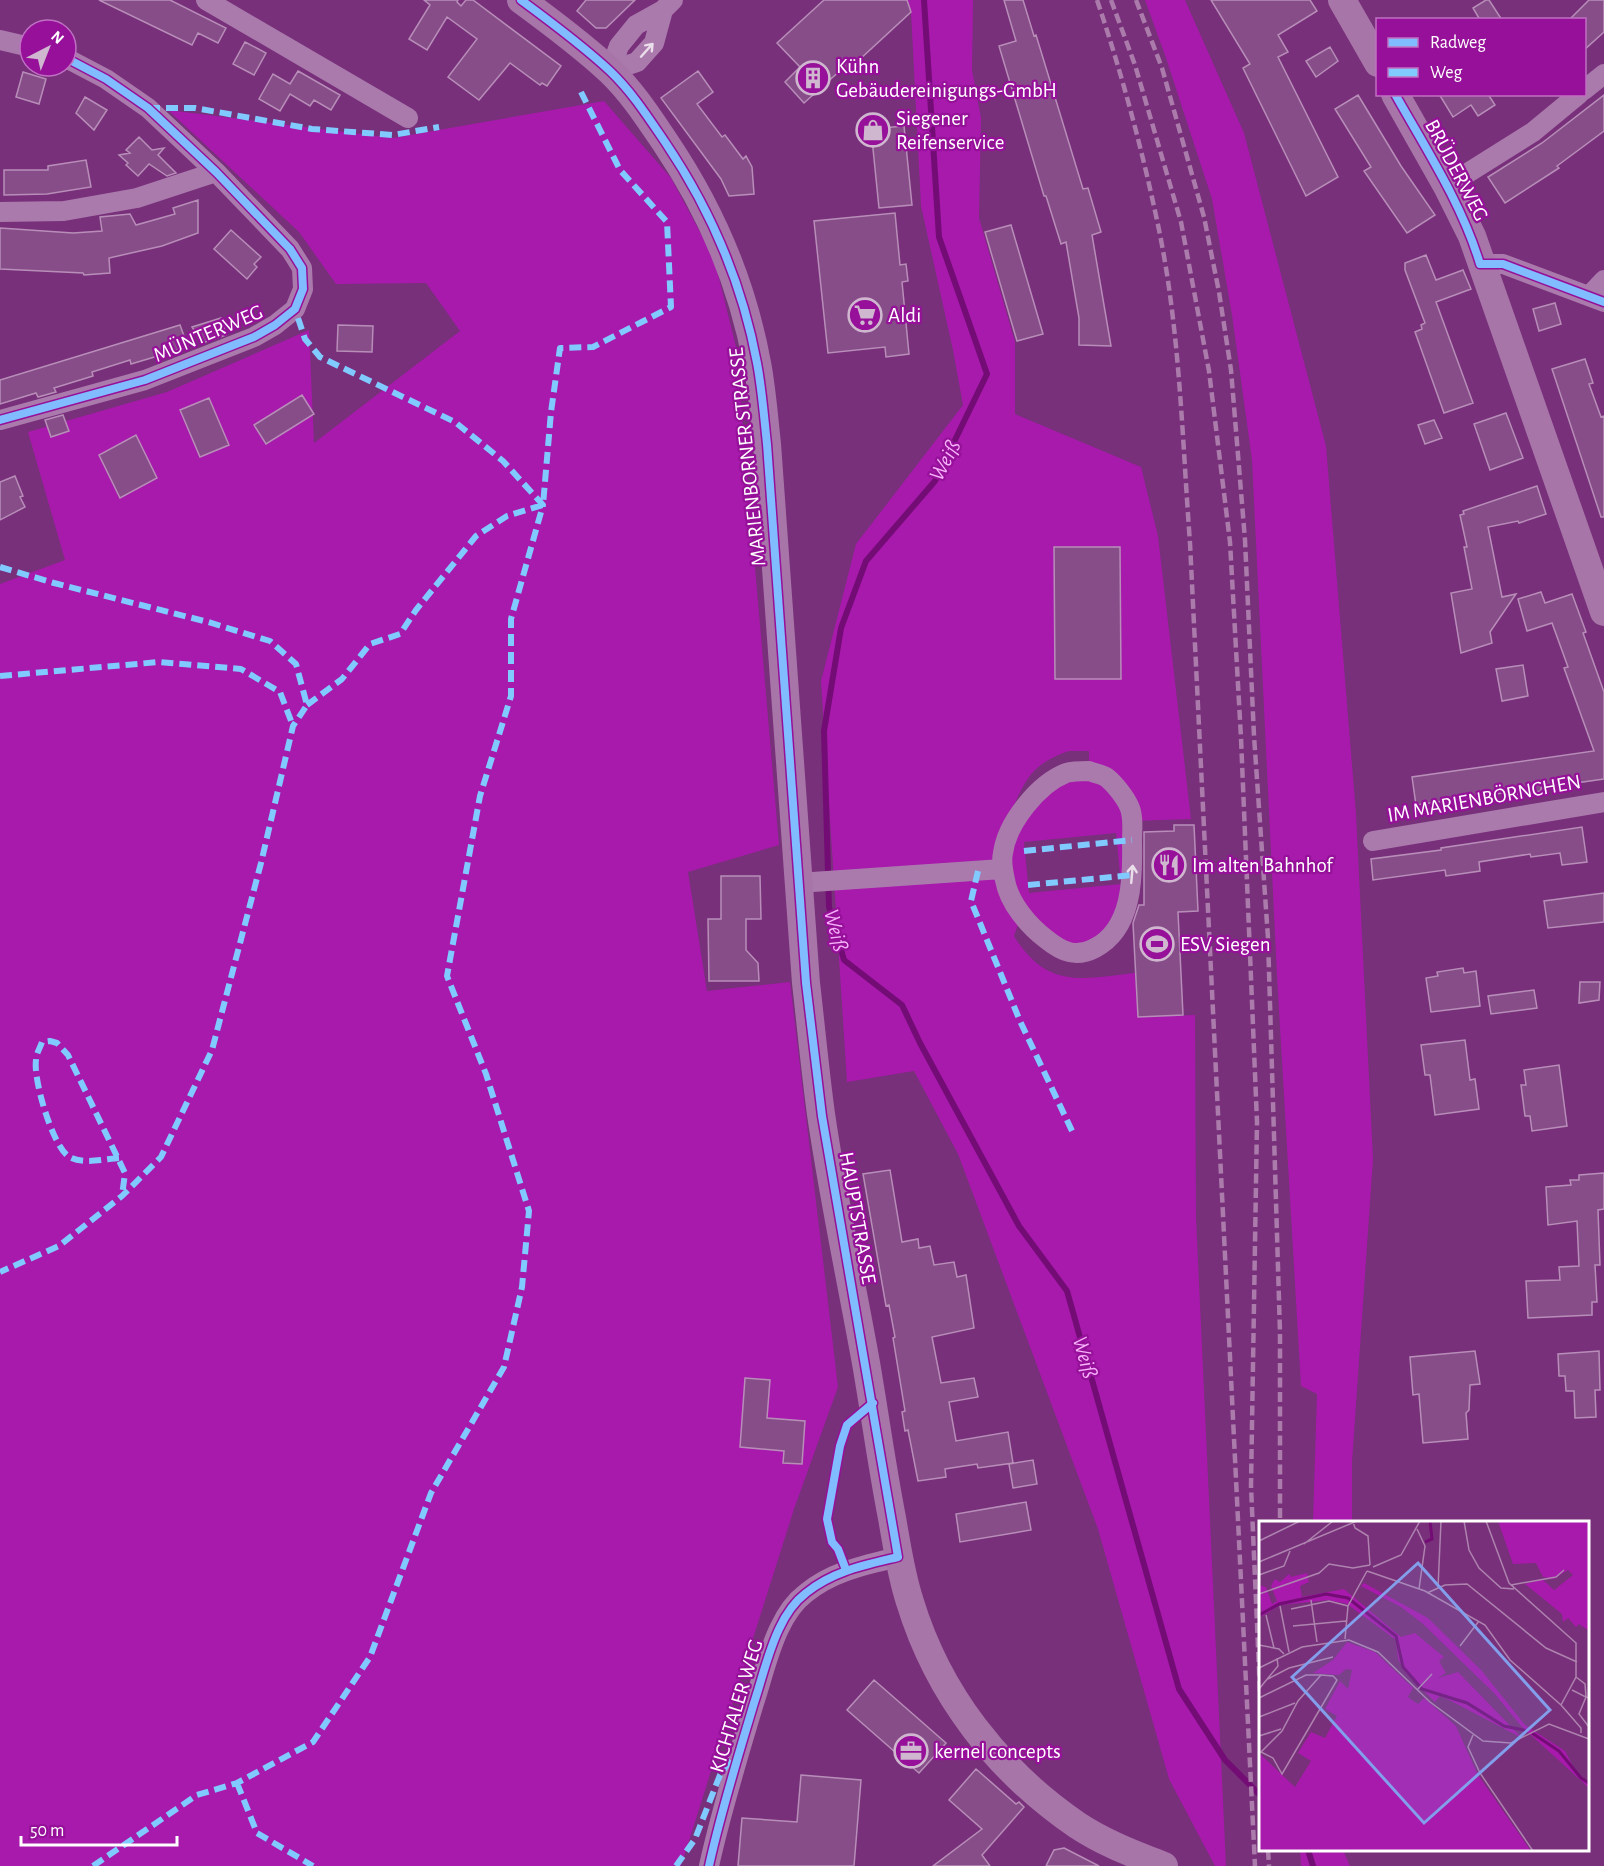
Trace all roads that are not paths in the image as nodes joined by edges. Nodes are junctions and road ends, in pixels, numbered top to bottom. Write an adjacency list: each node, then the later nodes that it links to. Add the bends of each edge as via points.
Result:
1 (206, 0): 14 (street)
2 (521, 0): 9 (main road, MARIENBORNER STRASSE)
3 (1342, 0): 7 (main road)
4 (668, 5): 9 (street, via 654,43 637,62)
5 (0, 40): 6 (street)
6 (18, 44)
7 (1376, 61)
8 (78, 64): 15 (street, MÜNTERWEG, via 147,108)
9 (610, 71): 26 (main road, MARIENBORNER STRASSE, via 637,101 701,200 728,259 750,329 768,455)
10 (1604, 74): 11 (street)
11 (1586, 88)
12 (1396, 96): 16 (main road, BRÜDERWEG)
13 (1577, 96): 16 (street, via 1533,132)
14 (408, 117)
15 (216, 172): 17 (street, via 137,198 64,211); 21 (street, MÜNTERWEG, via 290,249 302,268 303,289 295,309 254,337 145,380)
16 (1447, 186): 18 (main road, BRÜDERWEG, via 1472,236)
17 (0, 212)
18 (1480, 264): 20 (street, via 1503,264); 22 (main road, BRÜDERWEG)
19 (1604, 280): 20 (street)
20 (1597, 299)
21 (0, 420)
22 (1604, 612)
23 (1604, 802): 24 (street, IM MARIENBÖRNCHEN)
24 (1373, 841)
25 (1002, 869): 25 (street, one-way to 25, via 1006,887 1036,932 1058,949 1073,954 1088,952 1119,928 1125,912 1133,875 1129,806 1106,777 1089,771 1068,772 1032,797 1018,816 1005,843); 26 (street)
26 (808, 882): 27 (main road, HAUPTSTRASSE, via 806,983 820,1106)
27 (898, 1557): 28 (street, KICHTALER WEG, via 846,1570 820,1582 790,1610 779,1629 742,1743); 29 (main road, HAUPTSTRASSE, via 931,1658 982,1739 1024,1784 1078,1826)
28 (710, 1866)
29 (1164, 1866)

